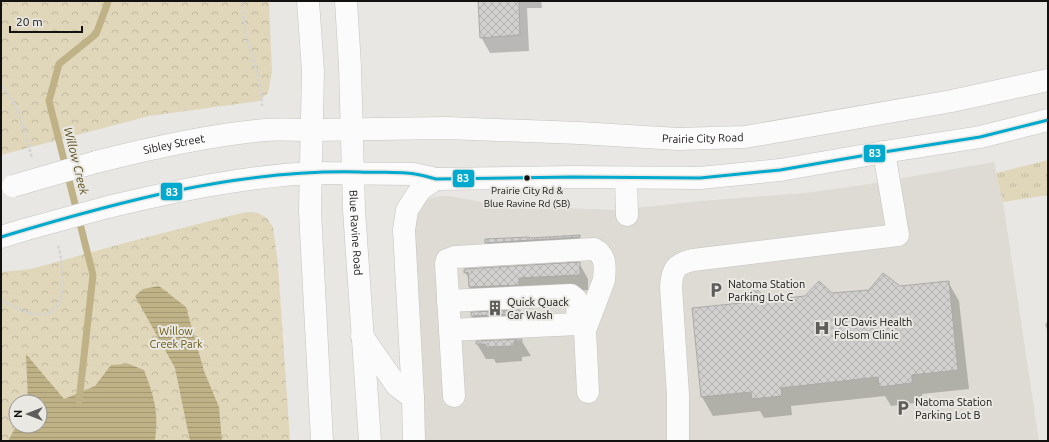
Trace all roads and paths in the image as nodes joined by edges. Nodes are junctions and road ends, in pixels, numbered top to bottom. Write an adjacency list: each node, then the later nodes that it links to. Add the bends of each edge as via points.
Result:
1 (242, 1): 5 (path, via 245,33 261,89)
2 (308, 1): 8 (main road, via 313,71)
3 (346, 1): 7 (main road, Blue Ravine Road)
4 (1048, 80): 7 (main road, Prairie City Road, via 952,101 745,137 678,139 447,128)
5 (262, 106)
6 (1048, 120): 9 (main road, via 980,137)
7 (352, 129): 8 (main road, Sibley Street); 10 (main road, Blue Ravine Road)
8 (311, 130): 11 (main road); 14 (main road, Sibley Street, bridge, via 265,130 159,147)
9 (884, 152): 12 (main road, via 780,170 700,178); 26 (main road, via 898,235 693,260 676,267 671,287 678,395)
10 (353, 172): 11 (main road); 13 (main road, via 414,174); 19 (main road, Blue Ravine Road)
11 (310, 173): 16 (main road, bridge, via 206,185 108,207); 23 (main road)
12 (626, 178): 13 (main road); 15 (main road)
13 (436, 179): 22 (main road, via 420,190 407,210 404,230)
14 (7, 188)
15 (627, 215)
16 (1, 237)
17 (449, 315): 18 (main road); 18 (main road, via 570,295 576,299); 18 (main road, via 446,264 450,258 594,249 600,252 605,262 604,280); 21 (main road)
18 (580, 321): 20 (main road)
19 (362, 336): 22 (main road, via 397,386); 24 (main road, Blue Ravine Road)
20 (588, 392)
21 (454, 396)
22 (413, 398): 25 (main road)
23 (322, 441)
24 (370, 441)
25 (414, 441)
26 (678, 441)

